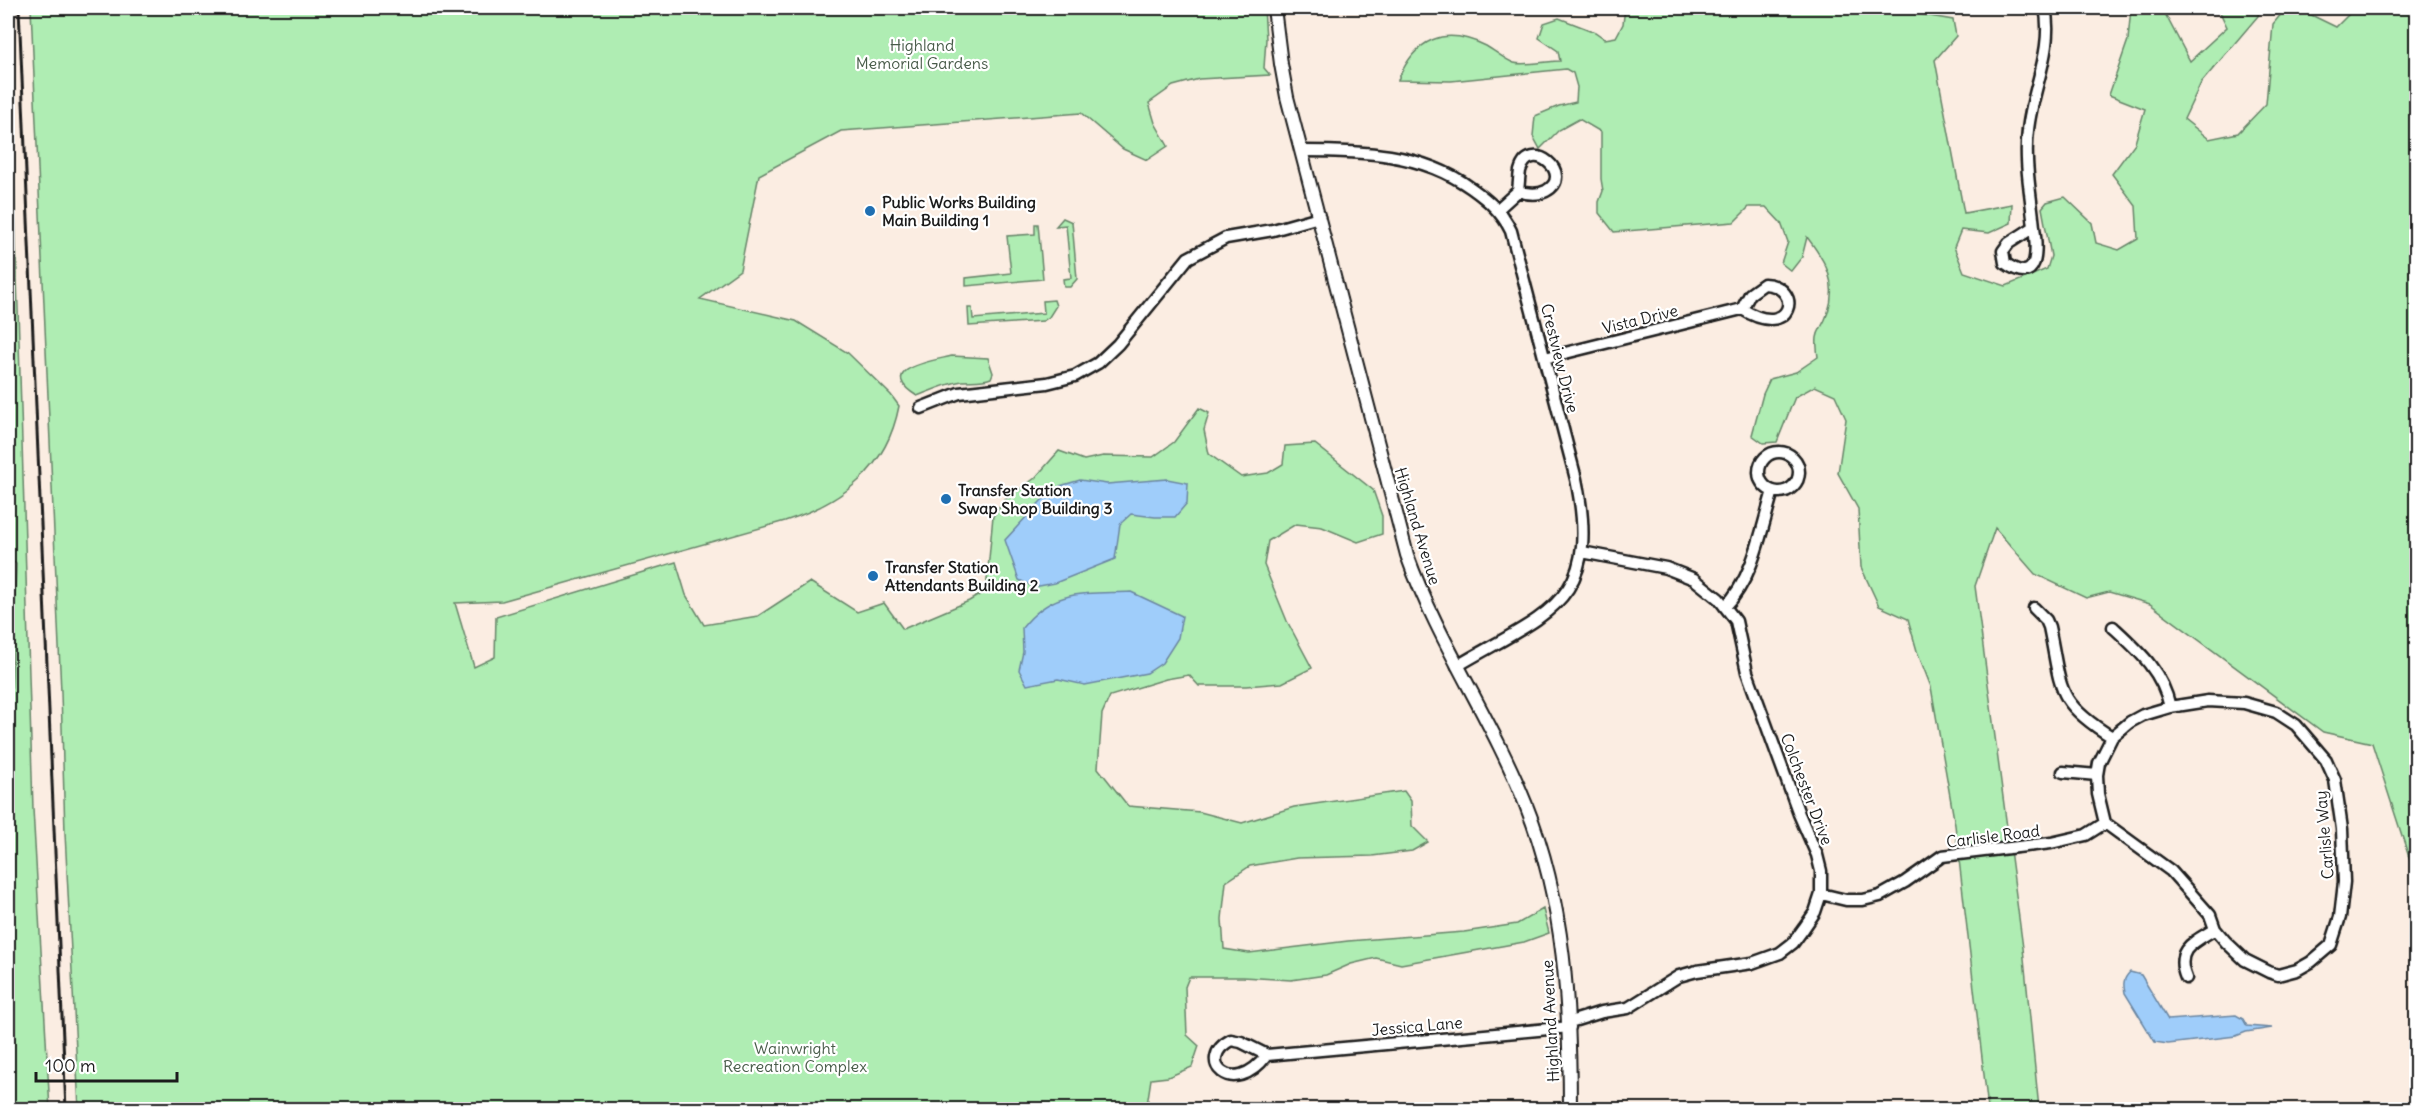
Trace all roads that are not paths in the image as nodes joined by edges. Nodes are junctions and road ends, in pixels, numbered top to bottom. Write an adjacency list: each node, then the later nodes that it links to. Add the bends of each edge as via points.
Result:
1 (1274, 8): 3 (street, Highland Avenue, via 1281,64)
2 (2048, 9): 7 (street, via 2047,40 2028,130 2027,168)
3 (1302, 152): 5 (street, Crestview Drive, via 1363,153 1429,165 1459,179); 6 (street, Highland Avenue)
4 (1518, 191): 5 (street)
5 (1498, 209): 9 (street, Crestview Drive, via 1511,231)
6 (1319, 217): 10 (street, via 1226,238 1188,258 1118,344 1098,363 1074,376 959,393); 16 (street, Highland Avenue, via 1407,555)
7 (2034, 227)
8 (1742, 309): 9 (street, Vista Drive)
9 (1545, 358): 12 (street, Crestview Drive, via 1582,509)
10 (921, 408)
11 (1773, 491): 13 (street, via 1746,577)
12 (1582, 552): 13 (street, Colchester Drive, via 1680,573 1694,579); 16 (street, Crestview Drive, via 1568,590 1547,613)
13 (1725, 607): 22 (street, Colchester Drive, via 1736,621 1748,672 1817,855)
14 (2034, 608): 18 (street, via 2049,627 2067,701 2087,721)
15 (2113, 627): 17 (street, via 2154,668)
16 (1457, 666): 26 (street, Highland Avenue, via 1515,778 1541,849 1559,931)
17 (2170, 707): 18 (street, Carlisle Way, via 2143,715); 23 (street, Carlisle Way, via 2208,701 2244,703 2276,712 2296,725 2326,760 2335,780 2344,882 2340,917 2331,945 2297,970 2278,975 2245,960)
18 (2112, 737): 20 (street, Carlisle Way)
19 (2063, 772): 20 (street)
20 (2097, 775): 21 (street, Carlisle Way)
21 (2105, 823): 22 (street, Carlisle Road, via 2086,835 2051,843 1942,856 1880,896 1840,900); 23 (street, Carlisle Way, via 2171,872 2210,915)
22 (1821, 894): 25 (street, Colchester Drive, via 1804,928 1780,953 1752,963 1679,976 1628,1008)
23 (2215, 929): 24 (street, via 2184,952 2181,967)
24 (2186, 978)
25 (1612, 1011): 26 (street, Jessica Lane)
26 (1570, 1024): 27 (street, Jessica Lane); 28 (street, Highland Avenue)
27 (1267, 1055): 27 (street, via 1231,1040 1218,1050 1216,1059 1226,1076 1236,1077 1259,1065)
28 (1570, 1110)

